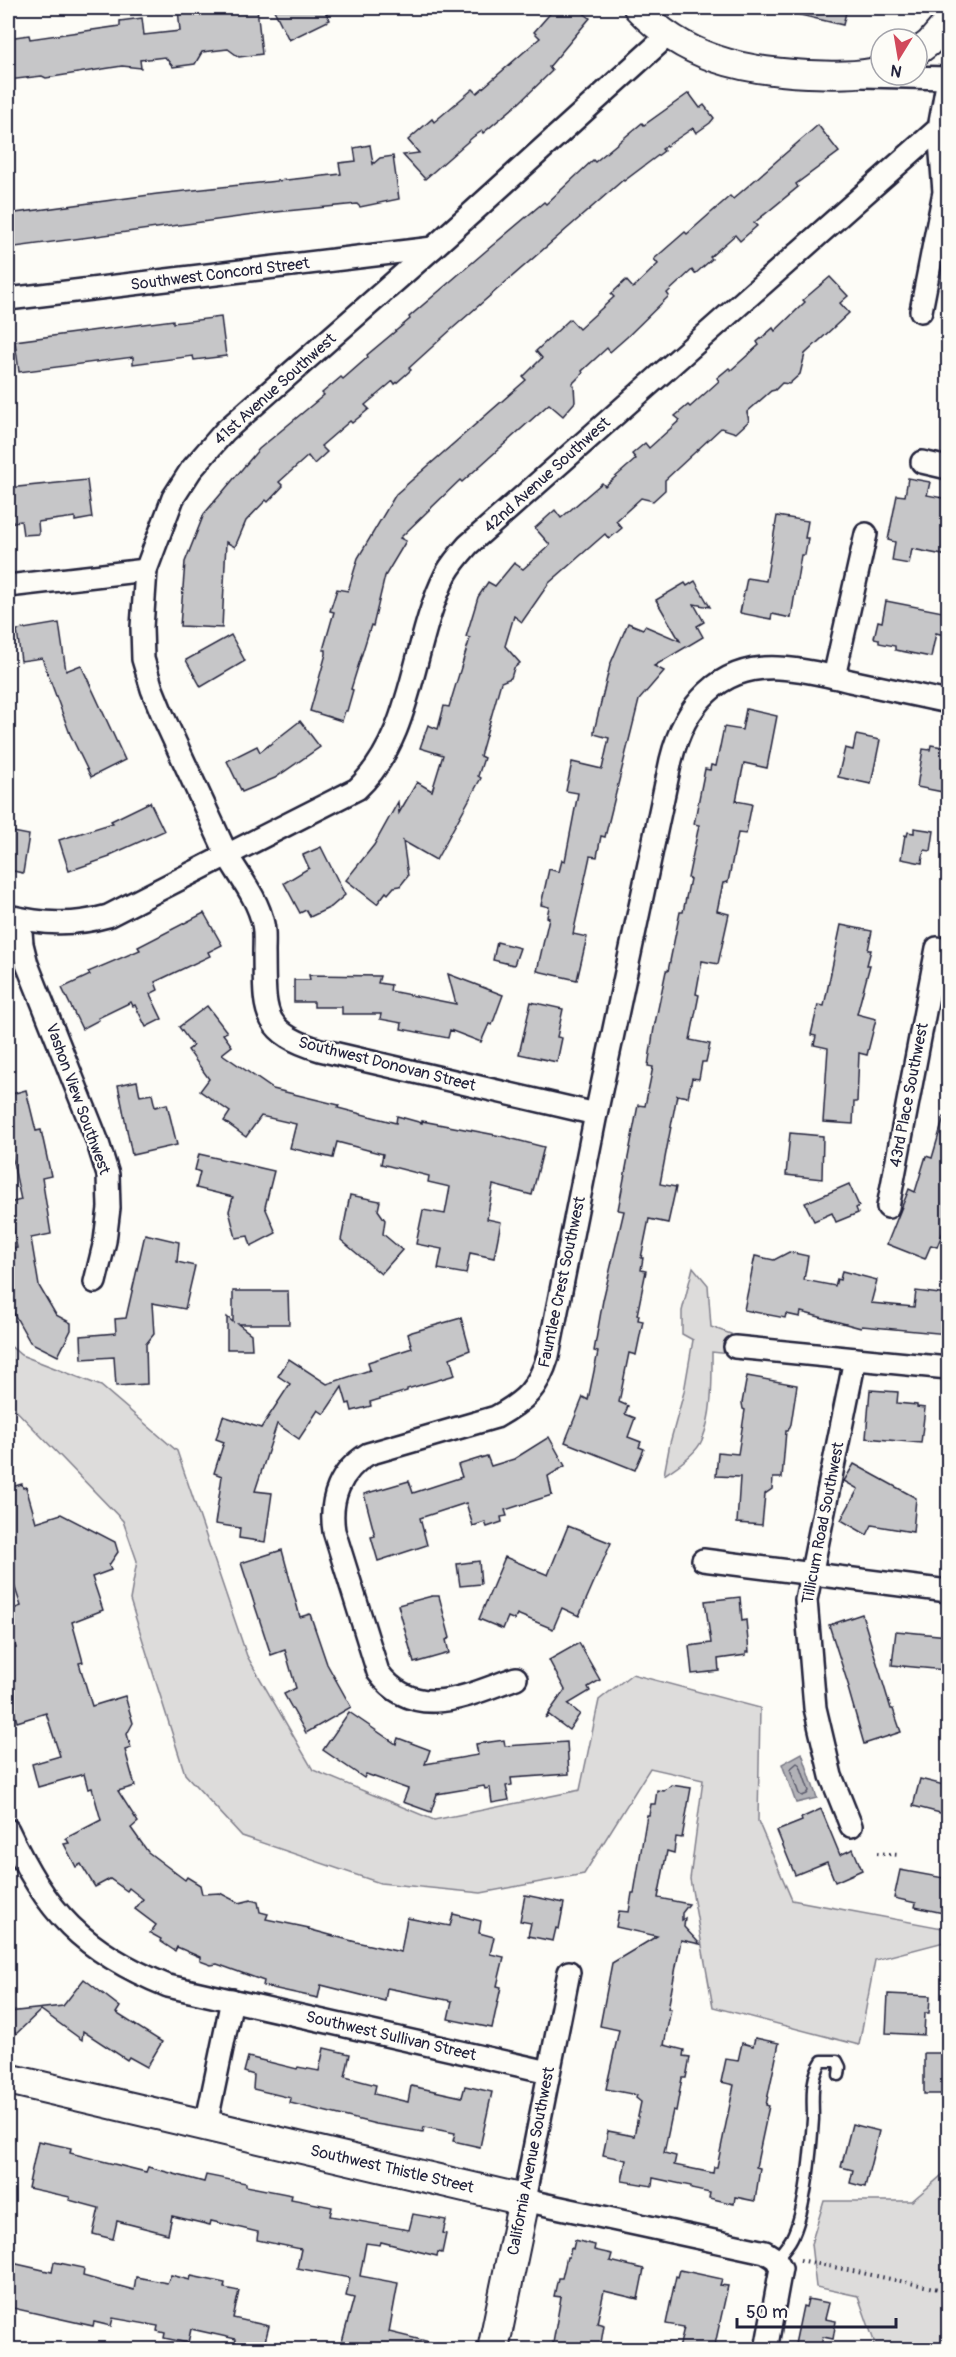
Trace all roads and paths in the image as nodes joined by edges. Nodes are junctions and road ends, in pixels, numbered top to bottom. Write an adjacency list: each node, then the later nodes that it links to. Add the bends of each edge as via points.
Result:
1 (637, 8): 3 (street)
2 (948, 21): 4 (street)
3 (668, 35): 6 (street, via 703,55 742,68); 9 (street, 41st Avenue Southwest)
4 (929, 43)
5 (869, 72): 6 (street)
6 (845, 76): 7 (street)
7 (948, 79): 8 (street)
8 (939, 128): 11 (street, via 944,192); 19 (street, 42nd Avenue Southwest, via 454,560 437,595 390,746 371,776 357,789)
9 (433, 248): 10 (street, Southwest Concord Street); 15 (street, 41st Avenue Southwest, via 225,431 173,498)
10 (8, 299)
11 (921, 311)
12 (922, 462): 13 (street)
13 (948, 468)
14 (866, 534): 17 (street)
15 (146, 570): 16 (street); 19 (street, 41st Avenue Southwest, via 141,627 143,659 152,689)
16 (8, 586)
17 (834, 677): 18 (street); 22 (street, Fauntlee Crest Southwest, via 776,668 737,673 718,682 685,721 676,740)
18 (948, 702)
19 (227, 855): 20 (street, via 108,916 72,924); 22 (street, Southwest Donovan Street, via 259,908 264,926 268,1010 284,1036 320,1050)
20 (14, 917): 24 (street, Vashon View Southwest, via 30,973 108,1175 105,1241)
21 (943, 949): 23 (street, 43rd Place Southwest)
22 (596, 1114): 31 (street, Fauntlee Crest Southwest, via 542,1377 528,1396 496,1417 368,1454 354,1463 341,1479 331,1515 378,1672 388,1685 402,1695 431,1702 465,1696)
23 (888, 1207)
24 (95, 1282)
25 (735, 1347): 26 (street)
26 (855, 1359): 27 (street); 29 (street, Tillicum Road Southwest)
27 (948, 1368)
28 (703, 1560): 29 (street)
29 (812, 1572): 30 (street); 32 (street, Tillicum Road Southwest, via 806,1600 815,1708 831,1776)
30 (948, 1591)
31 (516, 1678)
32 (851, 1826)
33 (8, 1830): 37 (street, via 27,1871 78,1936 133,1972 168,1986)
34 (877, 1853): 35 (path)
35 (898, 1855)
36 (569, 1972): 38 (street, California Avenue Southwest)
37 (232, 2000): 38 (street, Southwest Sullivan Street); 41 (street)
38 (549, 2072): 42 (street, California Avenue Southwest)
39 (839, 2075): 43 (lane, via 837,2061 822,2061 812,2086 813,2118 803,2198)
40 (8, 2079): 41 (main road, Southwest Thistle Street)
41 (206, 2125): 42 (main road, Southwest Thistle Street)
42 (524, 2200): 43 (street, Southwest Thistle Street, via 751,2248); 45 (main road, California Avenue Southwest)
43 (786, 2259): 44 (path); 46 (street)
44 (948, 2291)
45 (493, 2349)
46 (765, 2349)

